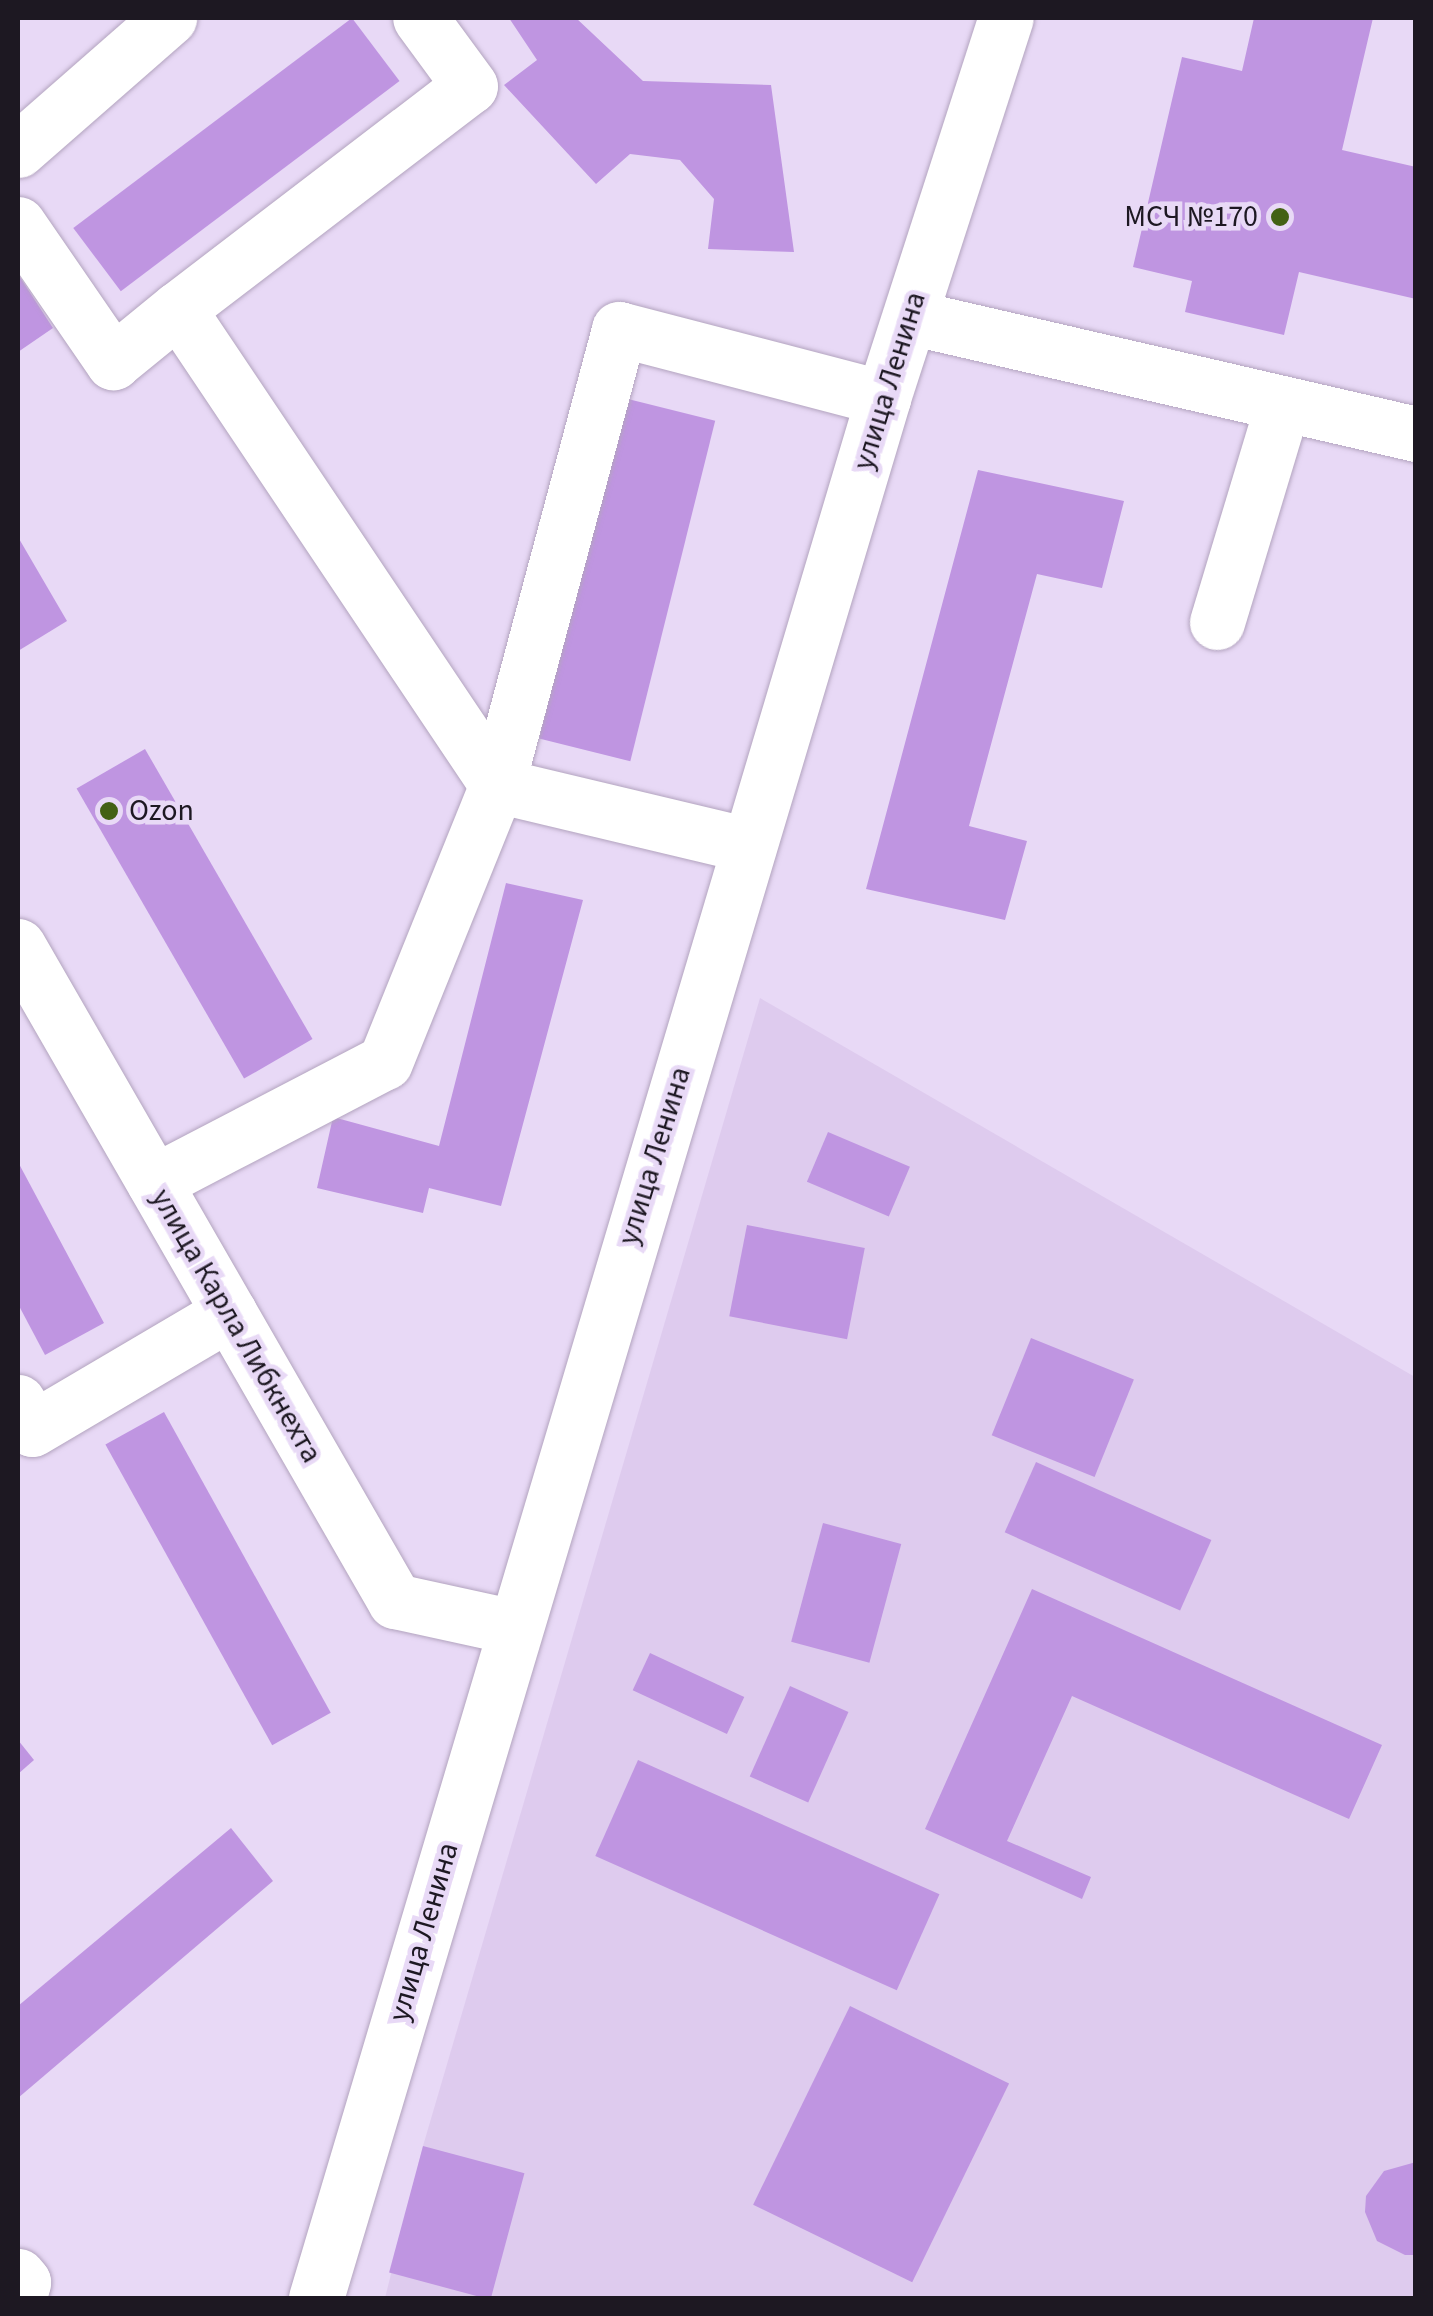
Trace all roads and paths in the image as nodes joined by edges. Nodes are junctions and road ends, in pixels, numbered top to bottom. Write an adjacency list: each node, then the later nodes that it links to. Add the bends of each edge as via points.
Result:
1 (169, 18): 4 (street)
2 (420, 18): 6 (street, via 470,86)
3 (1006, 18): 7 (street, улица Ленина)
4 (18, 150)
5 (18, 224): 6 (street, via 114,362)
6 (178, 310): 12 (street)
7 (910, 317): 8 (street, улица Ленина); 9 (street)
8 (883, 398): 12 (street, via 619,329); 13 (street, улица Ленина)
9 (1283, 404): 10 (street); 11 (street)
10 (1416, 434)
11 (1217, 622)
12 (498, 784): 13 (street); 15 (street, via 385,1062)
13 (748, 846): 18 (street, улица Ленина)
14 (18, 946): 15 (street, улица Карла Либкнехта)
15 (154, 1182): 16 (street, улица Карла Либкнехта)
16 (229, 1313): 17 (street, via 32,1428); 18 (street, улица Карла Либкнехта, via 394,1601)
17 (18, 1402)
18 (514, 1626): 21 (street, улица Ленина)
19 (18, 2276): 20 (street)
20 (18, 2298)
21 (316, 2298)

